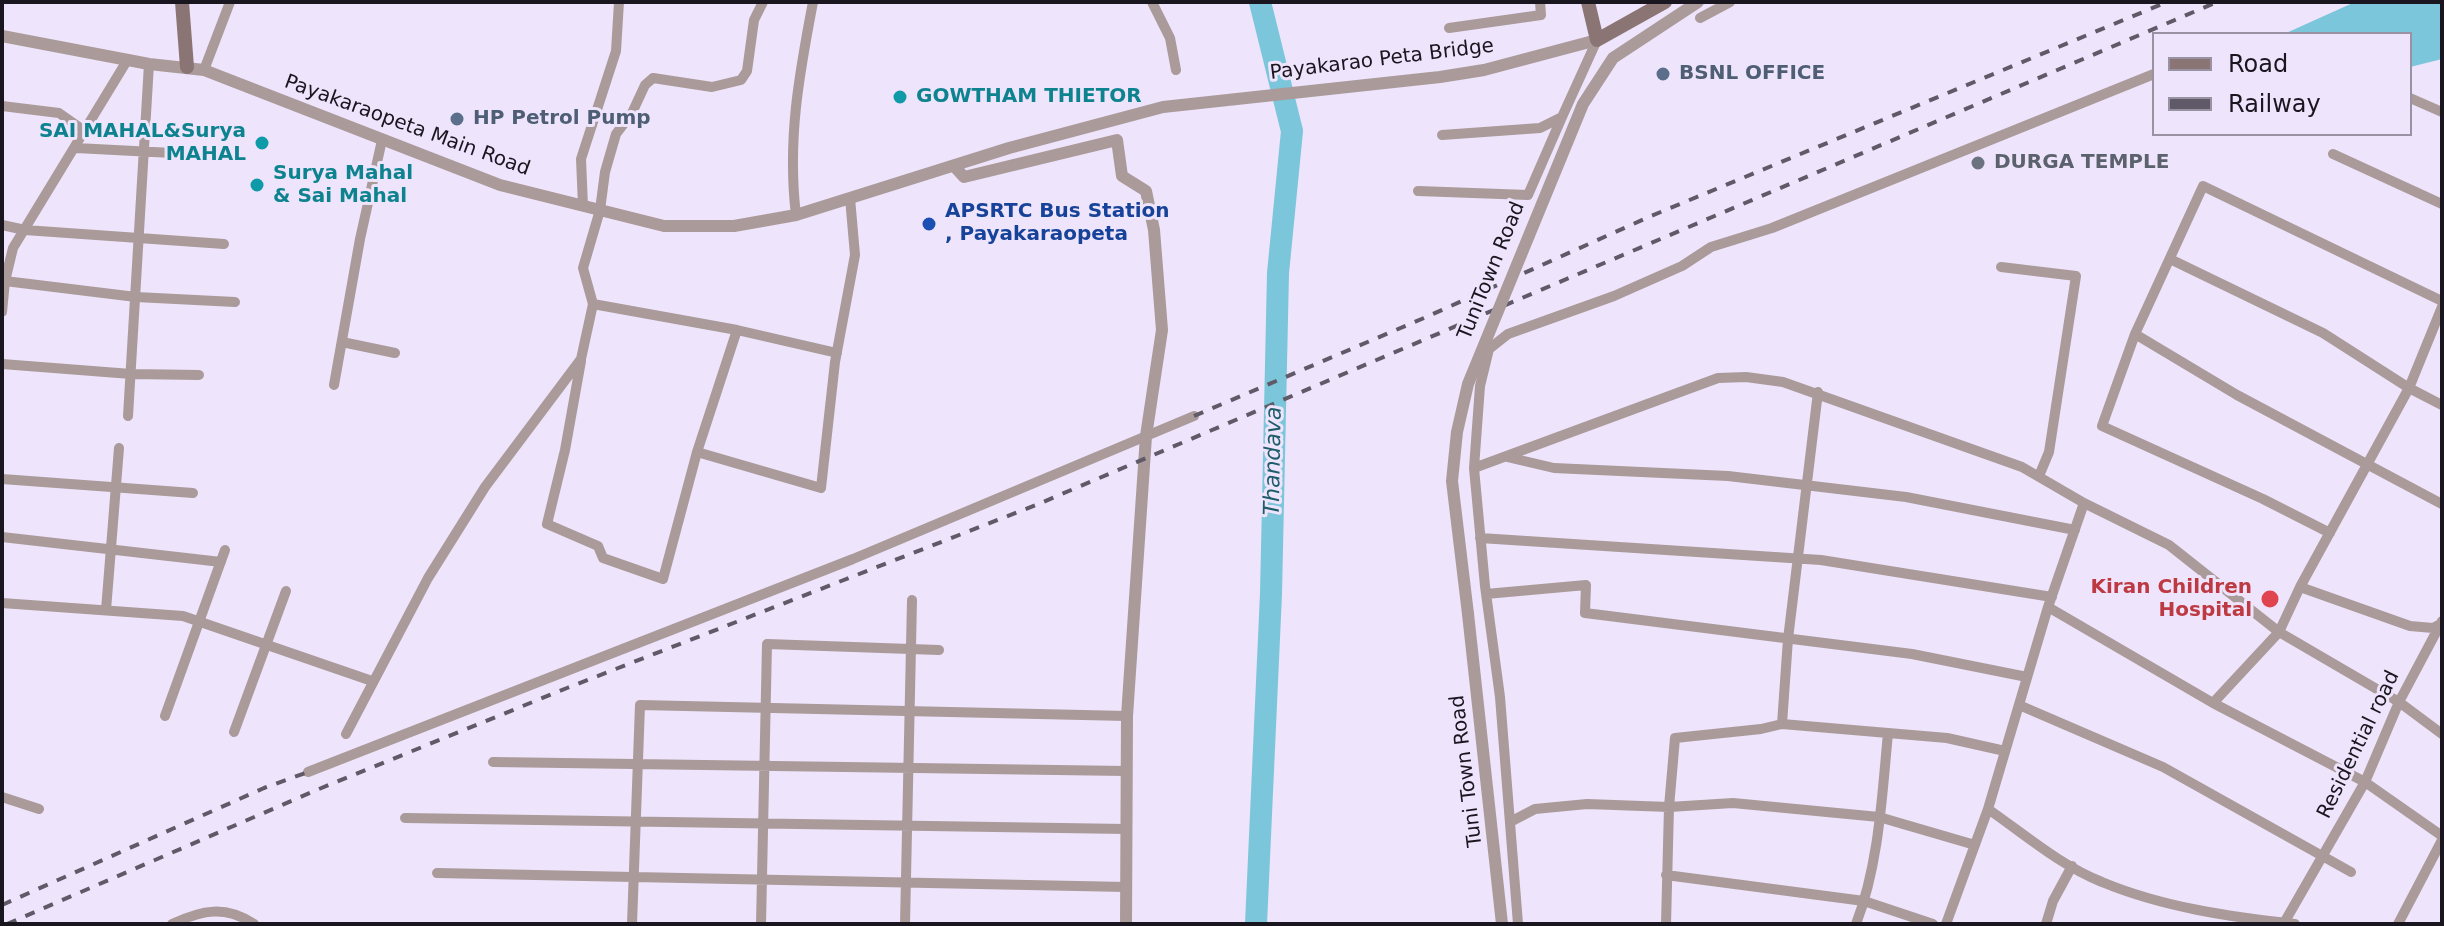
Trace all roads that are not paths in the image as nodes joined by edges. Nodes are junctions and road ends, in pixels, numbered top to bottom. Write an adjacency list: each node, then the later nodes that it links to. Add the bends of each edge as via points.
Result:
1 (182, 2): 18 (main road)
2 (230, 2): 19 (street)
3 (619, 2): 38 (street, via 616,51 581,159)
4 (763, 2): 39 (street, via 741,80 712,87 653,78 645,85 616,134)
5 (813, 2): 40 (street, via 795,100 791,176)
6 (1152, 2): 20 (street, via 1170,38)
7 (1540, 2): 13 (street, via 1541,15)
8 (1588, 2): 15 (main road)
9 (1698, 2): 97 (street, TuniTown Road, bridge, via 1613,58 1583,104 1468,384 1452,481)
10 (1730, 2): 12 (street)
11 (1663, 3): 15 (main road)
12 (1700, 18)
13 (1449, 28)
14 (2, 36): 16 (street, Payakaraopeta Main Road)
15 (1597, 40): 24 (street, Payakarao Peta Bridge, via 1484,70); 26 (street)
16 (128, 59): 17 (street, Payakaraopeta Main Road); 27 (street)
17 (149, 64): 18 (street, Payakaraopeta Main Road); 31 (street)
18 (187, 67): 19 (street, Payakaraopeta Main Road)
19 (204, 70): 29 (street, Payakaraopeta Main Road)
20 (1176, 70)
21 (2152, 75): 74 (street, via 1772,228 1711,247 1614,296 1508,334 1489,349 1480,386)
22 (2412, 99): 25 (street)
23 (2, 106): 27 (street, via 59,113)
24 (1169, 106): 34 (street, Payakaraopeta Main Road)
25 (2442, 112)
26 (1562, 117): 28 (street, via 1540,128); 35 (street, via 1528,195)
27 (86, 132): 30 (street)
28 (1442, 135)
29 (382, 140): 38 (street, Payakaraopeta Main Road, via 500,185); 56 (street)
30 (76, 148): 31 (street); 42 (street)
31 (145, 152): 33 (street); 43 (street)
32 (2333, 154): 37 (street)
33 (211, 155)
34 (954, 166): 36 (street, Payakaraopeta Main Road); 69 (street, via 964,177 1117,140 1122,176 1146,191 1154,230 1162,330)
35 (1418, 191)
36 (850, 198): 40 (street, Payakaraopeta Main Road); 58 (street, via 855,255)
37 (2442, 204)
38 (583, 206): 39 (street, Payakaraopeta Main Road)
39 (600, 210): 40 (street, Payakaraopeta Main Road, via 664,226 734,226); 51 (street, via 583,268)
40 (796, 215)
41 (2, 225): 42 (street)
42 (25, 230): 43 (street); 47 (street, via 13,248)
43 (140, 237): 44 (street); 48 (street)
44 (224, 244)
45 (2170, 259): 49 (street, via 2203,186); 55 (street); 64 (street, via 2323,333)
46 (2001, 267): 75 (street, via 2076,276 2049,452)
47 (5, 281): 48 (street); 53 (street)
48 (136, 297): 50 (street); 61 (street)
49 (2442, 301)
50 (235, 302)
51 (593, 304): 54 (street); 59 (street)
52 (2442, 307): 64 (street)
53 (2, 312)
54 (737, 330): 58 (street); 71 (street)
55 (2135, 334): 73 (street); 83 (street, via 2102,426)
56 (342, 342): 57 (street); 63 (street)
57 (395, 353)
58 (837, 353): 71 (street, via 821,488)
59 (581, 359): 71 (street, via 547,524 598,546 603,558 663,579); 106 (street, via 485,487)
60 (2, 364): 61 (street)
61 (131, 374): 62 (street); 67 (street)
62 (199, 375)
63 (334, 385)
64 (2409, 388): 66 (street); 73 (street)
65 (1818, 392): 72 (street, via 1783,382 1718,378); 75 (street); 77 (street)
66 (2442, 405)
67 (128, 416)
68 (1194, 416): 69 (street)
69 (1146, 436): 113 (street); 125 (street, via 853,559)
70 (119, 448): 78 (street)
71 (697, 452)
72 (1505, 456): 74 (street); 77 (street, via 1554,468)
73 (2366, 466): 81 (street); 83 (street)
74 (1474, 468): 85 (street)
75 (2039, 476): 80 (street)
76 (2, 479): 78 (street)
77 (1805, 485): 82 (street, via 1906,497); 88 (street)
78 (116, 487): 79 (street); 86 (street)
79 (193, 493)
80 (2084, 503): 82 (street); 100 (street, via 2169,545)
81 (2442, 504)
82 (2075, 530): 94 (street)
83 (2330, 533): 90 (street)
84 (2, 537): 86 (street)
85 (1480, 538): 88 (street); 92 (street)
86 (111, 548): 89 (street); 96 (street)
87 (225, 550): 89 (street)
88 (1798, 559): 94 (street); 101 (street)
89 (221, 562): 98 (street)
90 (2300, 587): 99 (street, Residential road, via 2410,626 2433,628); 100 (street)
91 (286, 591): 102 (street)
92 (1486, 594): 101 (street, via 1586,585 1585,613); 134 (street)
93 (912, 600): 103 (street)
94 (2050, 602): 105 (street); 108 (street)
95 (2, 603): 96 (street)
96 (106, 610): 98 (street)
97 (1468, 614): 158 (street, Tuni Town Road)
98 (200, 622): 102 (street); 112 (street)
99 (2442, 622): 107 (street, Residential road)
100 (2279, 632): 107 (street); 108 (street)
101 (1788, 639): 105 (street, via 1912,654); 114 (street)
102 (268, 646): 106 (street); 115 (street)
103 (911, 650): 104 (street); 110 (street, via 767,644); 111 (street)
104 (939, 650)
105 (2027, 677): 109 (street)
106 (372, 681): 117 (street)
107 (2399, 702): 118 (street); 126 (street, Residential road)
108 (2213, 703): 126 (street)
109 (2019, 705): 119 (street); 140 (street, via 2163,767)
110 (765, 708): 111 (street); 121 (street, via 640,705); 122 (street)
111 (910, 711): 113 (street); 123 (street)
112 (165, 716)
113 (1127, 716): 124 (street)
114 (1782, 724): 116 (street); 128 (street, via 1675,738)
115 (234, 732)
116 (1888, 733): 119 (street, via 1947,738); 131 (street)
117 (346, 734)
118 (2442, 734)
119 (2005, 751): 130 (street)
120 (493, 762): 121 (street)
121 (638, 764): 122 (street); 133 (street)
122 (764, 766): 123 (street); 135 (street)
123 (909, 768): 124 (street); 136 (street)
124 (1126, 771): 137 (street)
125 (308, 772)
126 (2365, 782): 138 (street); 140 (street, Residential road)
127 (2, 797): 129 (street)
128 (1669, 807): 131 (street, via 1733,803); 134 (street, via 1587,804 1535,809); 144 (street)
129 (39, 809)
130 (1988, 809): 139 (street); 141 (street, Residential road)
131 (1879, 817): 139 (street); 149 (street)
132 (405, 818): 133 (street)
133 (636, 821): 135 (street); 145 (street)
134 (1510, 822): 159 (street)
135 (763, 823): 136 (street); 146 (street)
136 (907, 826): 137 (street); 147 (street)
137 (1126, 829): 148 (street)
138 (2442, 838): 165 (street)
139 (1975, 845): 163 (street)
140 (2323, 855): 142 (street); 151 (street, Residential road)
141 (2072, 866): 150 (street, Residential road, via 2142,896); 164 (street)
142 (2351, 872)
143 (437, 873): 145 (street)
144 (1666, 875): 149 (street); 160 (street)
145 (634, 877): 146 (street); 154 (street)
146 (762, 880): 147 (street); 155 (street)
147 (906, 883): 148 (street); 156 (street)
148 (1126, 887): 157 (street)
149 (1864, 901): 161 (street); 162 (street)
150 (2267, 923): 151 (street, Residential road)
151 (2289, 923)
152 (172, 924): 153 (street, via 207,911 237,913)
153 (254, 924)
154 (632, 924)
155 (761, 924)
156 (905, 924)
157 (1126, 924)
158 (1502, 924)
159 (1518, 924)
160 (1666, 924)
161 (1856, 924)
162 (1933, 924)
163 (1946, 924)
164 (2046, 924)
165 (2398, 924)

